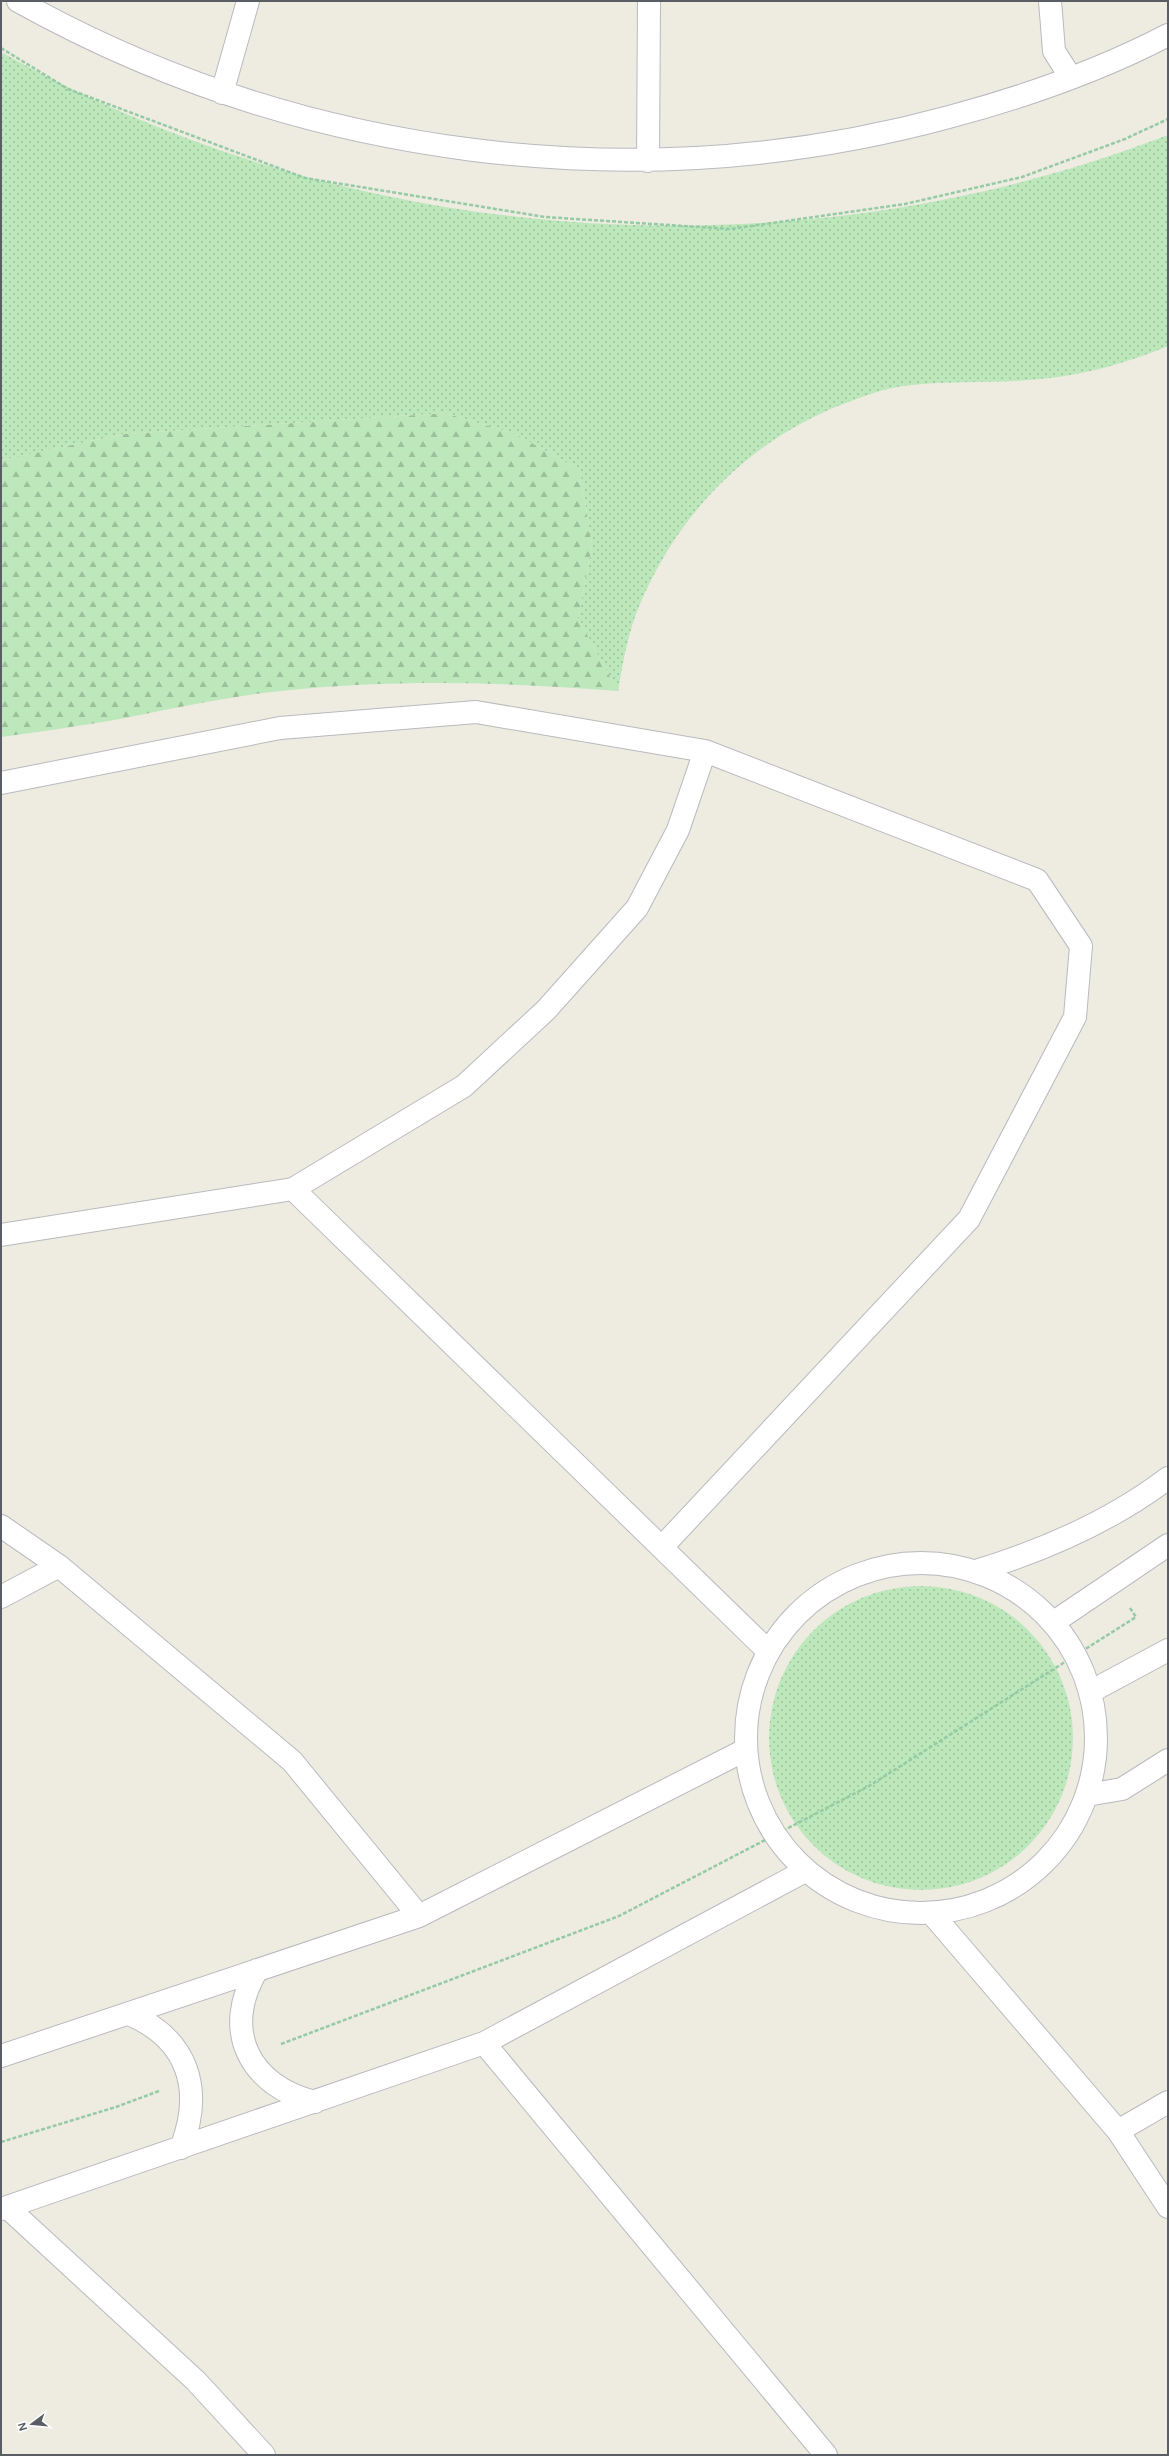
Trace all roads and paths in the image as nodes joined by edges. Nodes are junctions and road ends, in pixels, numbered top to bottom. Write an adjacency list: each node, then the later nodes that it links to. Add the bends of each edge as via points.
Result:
1 (18, 1): 7 (street, via 62,26 141,62)
2 (248, 1): 7 (street)
3 (649, 1): 8 (street)
4 (1050, 1): 6 (street, via 1054,51)
5 (1168, 35): 6 (street)
6 (1071, 78): 8 (street, via 989,106 906,129 805,147 735,156)
7 (222, 93): 8 (street, via 305,119 390,138 476,152 562,159)
8 (648, 161)
9 (705, 751): 10 (street, via 476,712 280,728); 11 (street, via 678,830 637,908 546,1010 464,1086); 16 (street, via 1037,880 1080,946 1075,1017 969,1219)
10 (1, 783)
11 (293, 1189): 12 (street); 16 (street)
12 (1, 1235)
13 (1168, 1478): 18 (street, via 1115,1514 1070,1537)
14 (1, 1526): 17 (street)
15 (1168, 1545): 19 (street)
16 (662, 1547): 22 (street)
17 (59, 1566): 20 (street); 32 (street, via 292,1761)
18 (976, 1572): 21 (street, via 1007,1586); 22 (street, via 942,1563 908,1562 874,1568 842,1580 813,1598 788,1622)
19 (1114, 1581): 21 (street); 24 (path, via 1136,1617)
20 (1, 1597)
21 (1054, 1622): 24 (street)
22 (768, 1650): 26 (street, via 752,1688 746,1716)
23 (1168, 1650): 25 (street)
24 (1075, 1656): 25 (street); 29 (path, via 869,1786)
25 (1090, 1692): 28 (street, via 1096,1726 1095,1761)
26 (745, 1750): 29 (street, via 751,1784 764,1816); 32 (street)
27 (1168, 1760): 28 (street, via 1122,1788)
28 (1087, 1795): 31 (street, via 1073,1826 1053,1854 1028,1878 999,1896 967,1909)
29 (775, 1834): 30 (street); 37 (path, via 619,1916)
30 (806, 1871): 31 (street, via 834,1891 865,1906 898,1913); 35 (street)
31 (933, 1915): 41 (street)
32 (419, 1916): 33 (street)
33 (257, 1970): 34 (street); 37 (street, via 248,1985 241,2020 243,2038)
34 (129, 2014): 36 (street); 38 (street, via 148,2022 165,2035 178,2052)
35 (484, 2043): 39 (street); 47 (street)
36 (1, 2056)
37 (250, 2056): 39 (street, via 260,2073 276,2087 295,2097)
38 (189, 2079): 42 (path, via 116,2107); 43 (street, via 192,2110)
39 (315, 2102): 43 (street)
40 (1168, 2102): 41 (street)
41 (1118, 2132): 44 (street)
42 (1, 2142)
43 (181, 2148): 45 (street)
44 (1168, 2207)
45 (4, 2208): 46 (street, via 196,2381)
46 (264, 2455)
47 (826, 2455)

